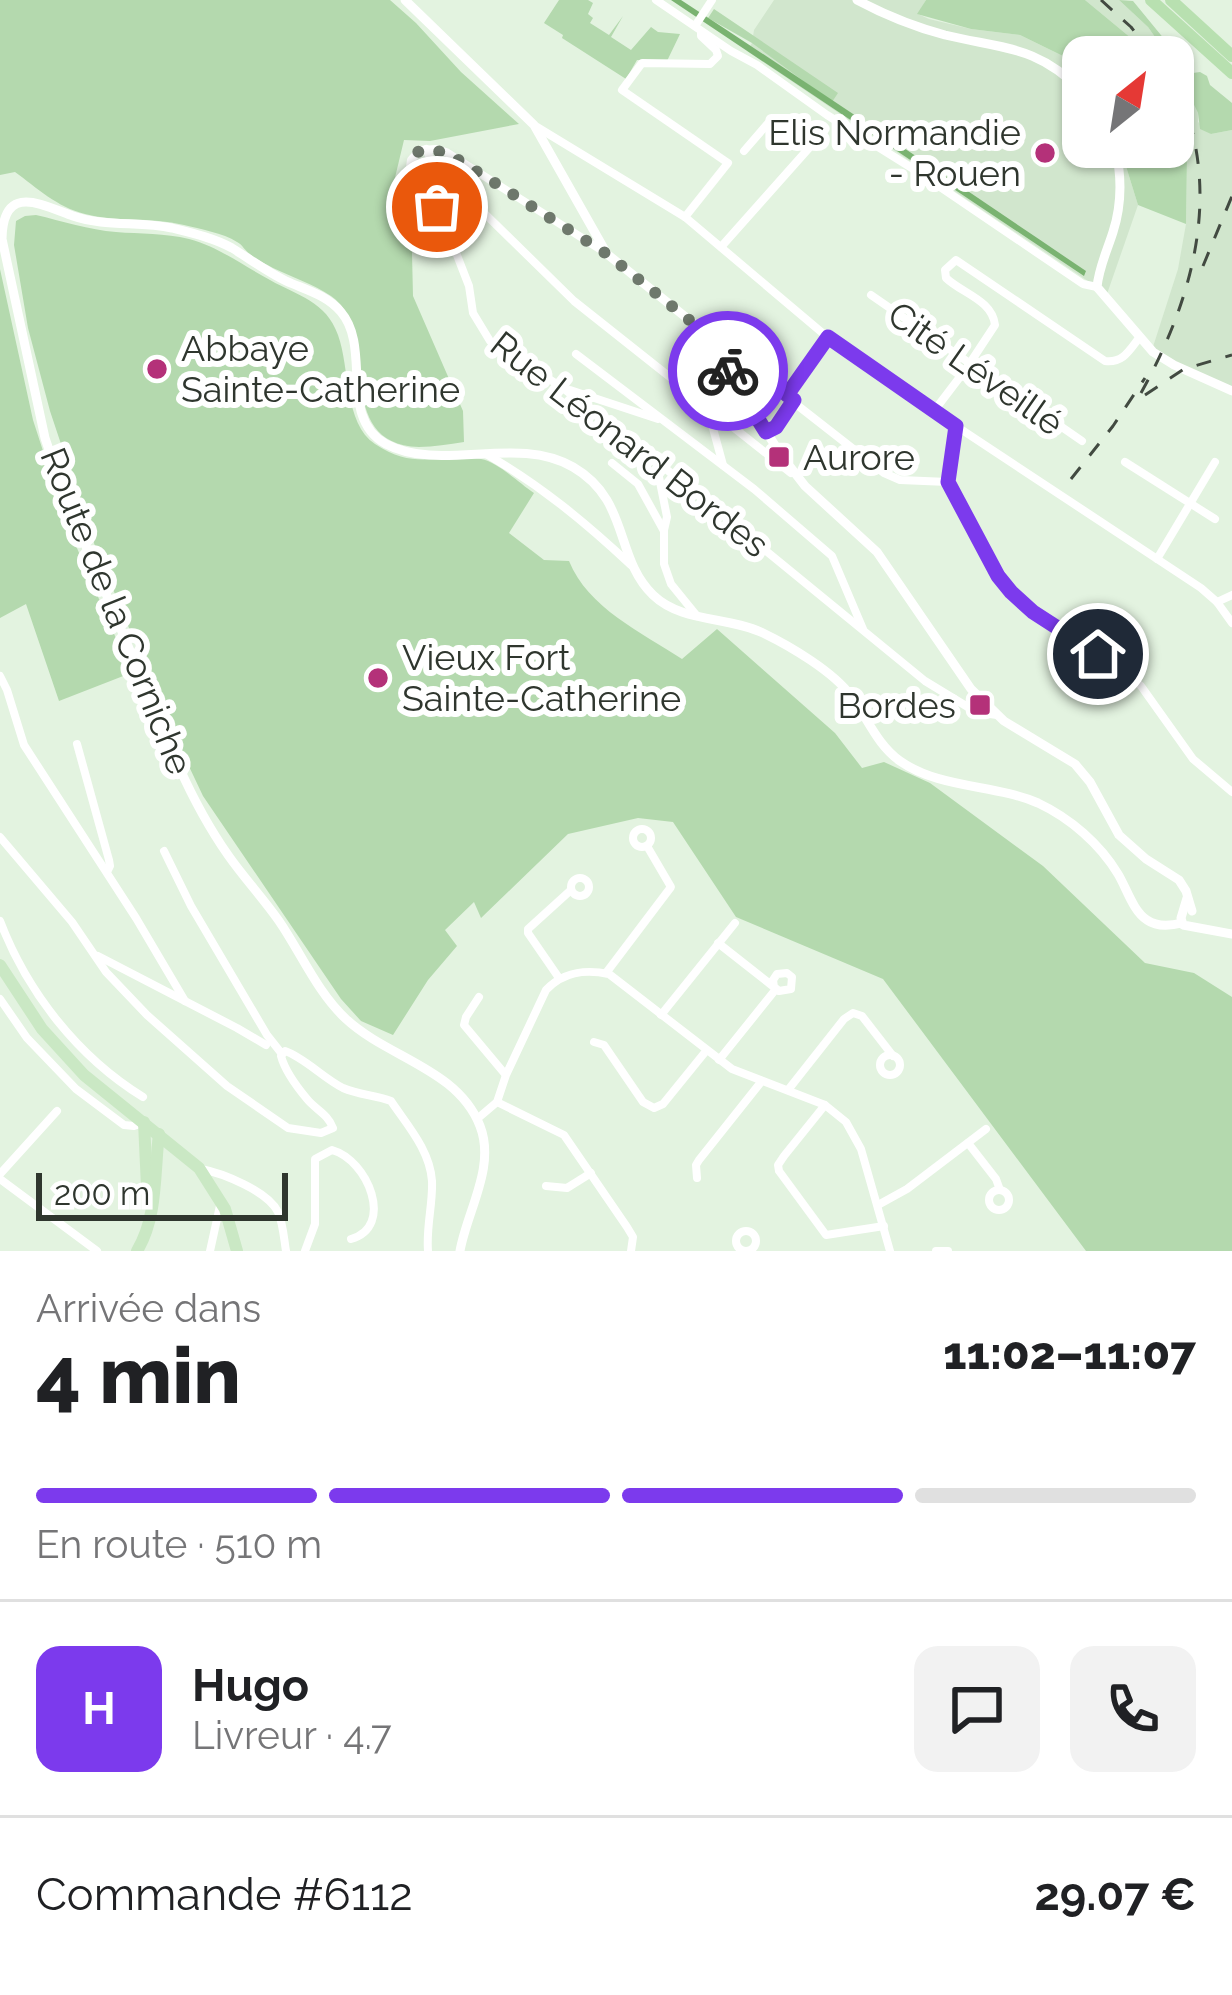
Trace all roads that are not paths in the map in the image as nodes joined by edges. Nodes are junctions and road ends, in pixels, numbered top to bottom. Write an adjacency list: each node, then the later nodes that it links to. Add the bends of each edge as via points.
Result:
1 (405, 0): 11 (street)
2 (656, 0): 7 (street)
3 (712, 0): 7 (street)
4 (857, 0): 9 (street, via 926,29 1033,55)
5 (1151, 0): 10 (highway)
6 (1171, 0): 8 (highway)
7 (700, 22): 15 (street, via 715,61 642,63 622,90 726,159); 18 (street)
8 (1232, 56)
9 (1062, 73)
10 (1232, 73)
11 (534, 125): 15 (street); 17 (street)
12 (426, 149): 17 (street, via 446,152); 25 (street, Rue Léonard Bordes, via 410,167 439,209 473,313 490,341); 28 (street, via 574,301)
13 (744, 151): 16 (street, via 770,122 809,148)
14 (1118, 168): 18 (street, via 1119,206)
15 (685, 217): 16 (street)
16 (721, 247): 21 (street)
17 (607, 254): 20 (street)
18 (1097, 287): 22 (street)
19 (871, 295): 24 (street, Cité Léveillé)
20 (703, 331): 27 (street); 32 (street)
21 (828, 337): 27 (street); 29 (street)
22 (1139, 338): 24 (street, via 1122,359 1105,361 956,260 946,278 995,320); 26 (street, via 1166,361)
23 (576, 354): 30 (street)
24 (969, 362): 29 (street); 33 (street, Cité Léveillé)
25 (563, 388): 30 (street); 35 (street, Rue Léonard Bordes)
26 (1232, 391)
27 (790, 398): 32 (street); 41 (street, via 884,473)
28 (707, 407): 39 (street); 40 (street)
29 (934, 411): 31 (street)
30 (661, 420): 39 (street)
31 (956, 426): 41 (street); 45 (street)
32 (766, 432): 40 (street)
33 (1082, 441)
34 (485, 453): 46 (street, via 531,480); 46 (street, via 548,456 587,477 613,509); 88 (street, Route de la Corniche, via 417,454 386,444 370,430 358,399 345,316 224,244 152,225 90,221 31,200 5,216 2,239 45,438 188,788 326,997 357,1028 446,1083)
35 (655, 460): 44 (street); 51 (street, Rue Léonard Bordes)
36 (1125, 462): 42 (street)
37 (1214, 462): 42 (street)
38 (612, 463): 44 (street, via 638,484)
39 (723, 466): 51 (street, via 832,556)
40 (799, 479): 53 (street, via 877,551 961,677)
41 (948, 482): 55 (street, via 1011,592 1141,686 1193,759)
42 (1190, 502): 43 (street); 45 (street)
43 (1215, 519)
44 (664, 531): 49 (street, via 671,584)
45 (1156, 560): 48 (street)
46 (635, 569): 49 (street, via 658,600)
47 (1232, 600): 48 (street)
48 (1218, 603): 50 (street)
49 (697, 616): 61 (street, via 761,632 826,672 889,753 917,772 1051,809 1104,854 1144,918)
50 (1232, 623)
51 (864, 631): 53 (street, Rue Léonard Bordes, via 925,682 976,712)
52 (0, 676): 59 (street, via 24,746)
53 (997, 715): 61 (street, via 1076,764 1119,835 1179,880)
54 (77, 744): 59 (street)
55 (1232, 792)
56 (0, 837): 66 (street)
57 (647, 846): 68 (street, via 671,887)
58 (164, 851): 78 (street)
59 (106, 872): 74 (street)
60 (571, 890): 69 (street, via 528,928)
61 (1190, 918): 64 (street)
62 (0, 921): 70 (street)
63 (735, 922): 65 (street)
64 (1232, 934)
65 (718, 943): 75 (street); 80 (street, via 775,988)
66 (96, 956): 74 (street); 78 (street, via 227,1086 288,1127 329,1131 333,1122 309,1102)
67 (0, 965): 71 (main road)
68 (606, 974): 69 (street); 75 (street)
69 (559, 978): 81 (street, via 538,1002)
70 (29, 983): 71 (street); 84 (street, via 96,1064)
71 (16, 992): 89 (main road, via 83,1075)
72 (479, 997): 81 (street, via 464,1025)
73 (0, 998): 89 (street, via 76,1089 124,1125)
74 (185, 1001): 78 (street)
75 (661, 1015): 77 (street)
76 (594, 1042): 77 (street, via 654,1108)
77 (706, 1051): 80 (street)
78 (281, 1055): 108 (street, via 291,1052 344,1088 391,1101 429,1163)
79 (893, 1056): 83 (street, via 853,1013)
80 (718, 1060): 82 (street)
81 (506, 1075): 85 (street)
82 (762, 1081): 83 (street); 95 (street, via 696,1165)
83 (788, 1090): 86 (street)
84 (143, 1097)
85 (496, 1102): 88 (street); 93 (street, via 564,1135)
86 (825, 1105): 99 (street, via 856,1139); 100 (street, via 779,1171 826,1234)
87 (57, 1111): 94 (street)
88 (477, 1119): 109 (street, via 485,1163)
89 (151, 1128): 92 (main road); 103 (main road, via 150,1215)
90 (986, 1129): 91 (street)
91 (968, 1143): 97 (street); 99 (street)
92 (199, 1168): 98 (main road); 106 (street, via 274,1205)
93 (591, 1173): 96 (street, via 567,1187); 110 (street, via 633,1237)
94 (0, 1176): 102 (street)
95 (697, 1178)
96 (546, 1186)
97 (1000, 1190)
98 (221, 1201): 104 (street); 105 (main road)
99 (878, 1205): 100 (street)
100 (884, 1226): 111 (street)
101 (351, 1239): 107 (street, via 368,1230 373,1202 361,1168 332,1150 314,1159 315,1224)
102 (98, 1251)
103 (137, 1251)
104 (210, 1251)
105 (237, 1251)
106 (286, 1251)
107 (305, 1251)
108 (428, 1251)
109 (460, 1251)
110 (631, 1251)
111 (890, 1251)
112 (936, 1251): 113 (street)
113 (949, 1251)

